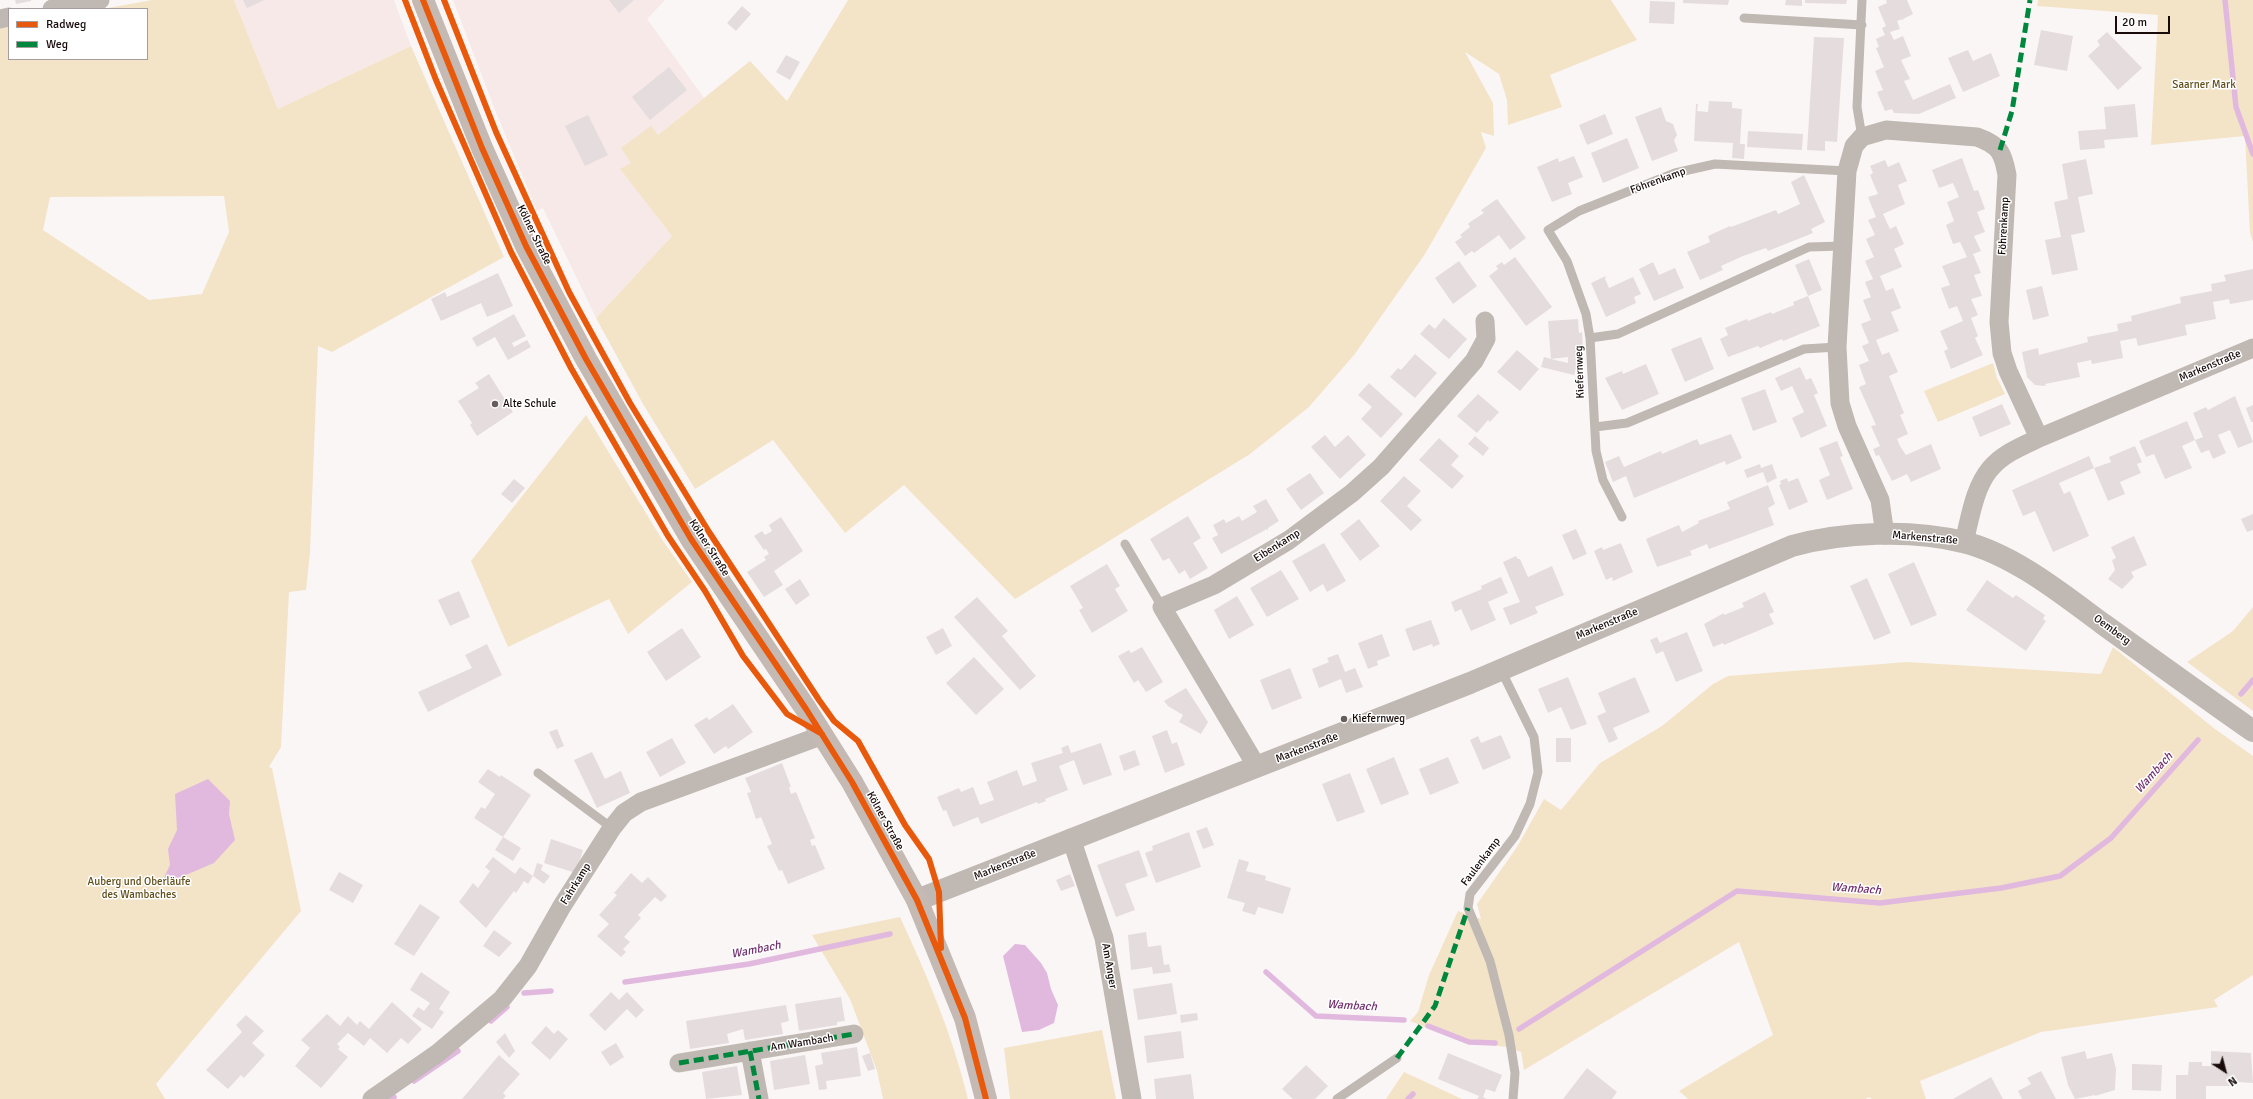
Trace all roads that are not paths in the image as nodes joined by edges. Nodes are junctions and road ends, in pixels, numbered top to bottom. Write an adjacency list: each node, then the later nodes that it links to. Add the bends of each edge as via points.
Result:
1 (100, 0): 4 (street)
2 (423, 0): 24 (main road, Kölner Straße, via 482,148 526,246 586,359 691,539)
3 (1862, 0): 6 (lane)
4 (57, 8)
5 (1744, 18): 6 (lane)
6 (1862, 25): 7 (lane, via 1857,107)
7 (1862, 137): 8 (street, via 1854,146); 16 (street, Föhrenkamp, via 1886,130 1977,137 2000,150 2007,175 1999,322 2002,353)
8 (1847, 171): 9 (lane, Föhrenkamp, via 1714,164 1675,172 1579,211); 10 (street)
9 (1548, 230): 12 (lane, Kiefernweg, via 1567,261 1586,314)
10 (1843, 246): 12 (lane, via 1809,247 1618,334); 13 (street)
11 (1485, 321): 21 (street, Eibenkamp, via 1486,339 1474,361 1381,467 1352,493 1289,540 1214,585)
12 (1590, 338): 15 (lane, Kiefernweg)
13 (1836, 348): 15 (lane, via 1804,349 1627,423); 18 (street, via 1840,403 1847,426 1880,500)
14 (2253, 348): 16 (street, Markenstraße)
15 (1595, 427): 17 (lane, Kiefernweg, via 1598,467)
16 (2039, 438): 19 (street, Markenstraße, via 2005,455 1989,469 1979,490)
17 (1622, 517)
18 (1885, 535): 19 (street, Markenstraße, via 1926,536); 22 (street, Markenstraße, via 1835,537 1792,546)
19 (1964, 542): 23 (street, Oemberg, via 2001,557 2047,584)
20 (1125, 544): 21 (lane)
21 (1162, 607): 25 (street)
22 (1501, 670): 25 (street, Markenstraße); 39 (lane, Faulenkamp, via 1534,737 1538,772 1530,804 1515,836 1470,894 1468,908 1490,961 1509,1035 1516,1073)
23 (2253, 732)
24 (823, 735): 27 (street, Fahrkamp, via 641,802 624,813); 29 (main road, Kölner Straße)
25 (1258, 767): 28 (street, Markenstraße)
26 (538, 773): 27 (lane)
27 (612, 828): 34 (street, Fahrkamp, via 562,906 528,966 502,998 438,1053)
28 (1071, 838): 29 (street, Markenstraße); 37 (street, Am Anger, via 1104,938)
29 (917, 900): 36 (main road, Kölner Straße, via 965,1018)
30 (854, 1034): 31 (street, Am Wambach)
31 (750, 1051): 33 (street, Am Wambach); 35 (street)
32 (1397, 1058): 38 (lane)
33 (679, 1063)
34 (372, 1099)
35 (759, 1099)
36 (986, 1099)
37 (1132, 1099)
38 (1337, 1099)
39 (1514, 1099)

